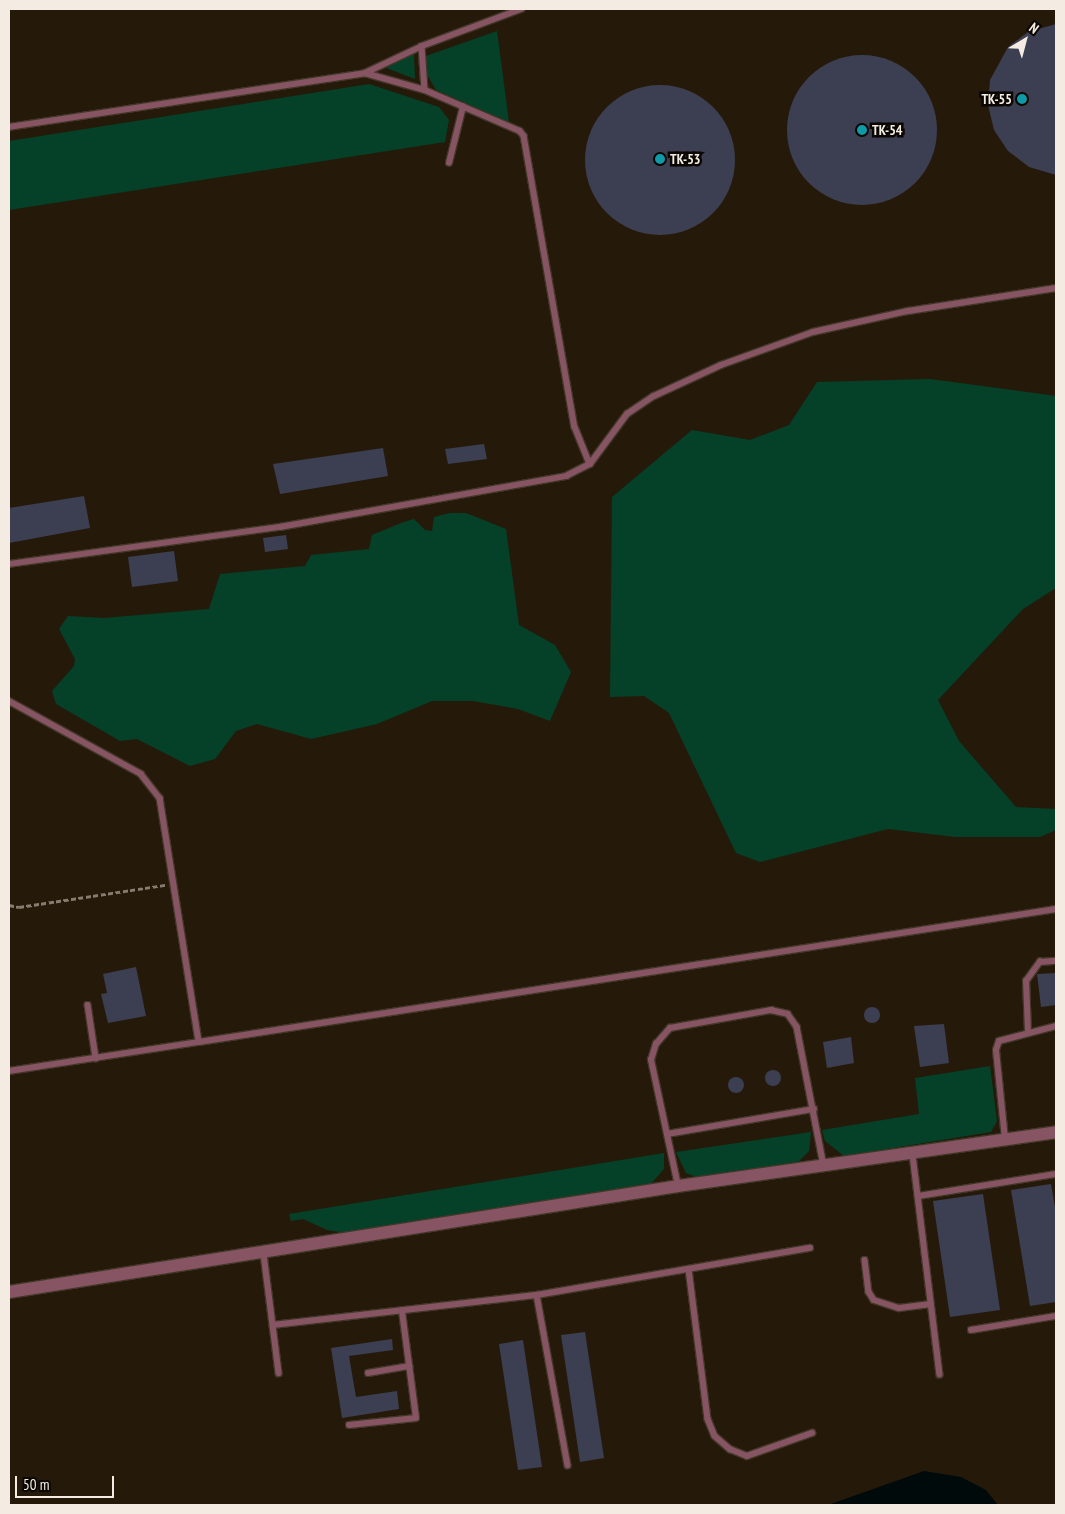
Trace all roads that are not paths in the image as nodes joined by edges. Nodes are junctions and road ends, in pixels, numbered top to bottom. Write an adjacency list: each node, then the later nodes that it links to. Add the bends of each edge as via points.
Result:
1 (521, 9): 2 (lane)
2 (422, 46): 3 (lane); 4 (lane)
3 (365, 73): 4 (lane); 6 (lane)
4 (425, 90): 5 (lane)
5 (463, 107): 7 (lane); 9 (lane, via 520,131 524,136 575,427)
6 (9, 127)
7 (449, 163)
8 (1056, 288): 9 (lane, via 908,311 823,330 721,366 654,396 628,414)
9 (590, 464): 10 (lane, via 566,476 280,527)
10 (9, 564)
11 (9, 701): 17 (lane, via 151,783 160,798)
12 (1056, 908): 17 (lane)
13 (1056, 961): 16 (lane, via 1040,962 1026,981)
14 (88, 1005): 18 (lane)
15 (1056, 1026): 16 (lane)
16 (1028, 1032): 23 (lane, via 1005,1038 996,1050)
17 (200, 1042): 18 (lane)
18 (96, 1058): 19 (lane)
19 (9, 1071)
20 (814, 1109): 22 (lane); 22 (lane, via 797,1027 788,1014 771,1010 670,1028 656,1044 651,1060); 25 (lane)
21 (1056, 1132): 23 (street)
22 (667, 1134): 27 (lane)
23 (1005, 1139): 24 (street)
24 (913, 1154): 25 (street); 28 (lane)
25 (824, 1167): 27 (street)
26 (1056, 1174): 28 (lane)
27 (678, 1186): 30 (street)
28 (918, 1196): 35 (lane)
29 (810, 1248): 32 (lane)
30 (264, 1254): 33 (street); 38 (lane)
31 (864, 1260): 35 (lane, via 869,1292 874,1300 899,1308)
32 (689, 1270): 34 (lane); 45 (lane, via 708,1420 715,1436 730,1449 748,1456)
33 (9, 1292)
34 (537, 1295): 36 (lane); 46 (lane)
35 (932, 1304): 43 (lane)
36 (402, 1311): 38 (lane); 40 (lane)
37 (1056, 1316): 39 (lane)
38 (273, 1325): 42 (lane)
39 (971, 1330)
40 (409, 1366): 41 (lane); 44 (lane, via 416,1418)
41 (368, 1372)
42 (280, 1373)
43 (940, 1374)
44 (349, 1425)
45 (812, 1433)
46 (568, 1465)

